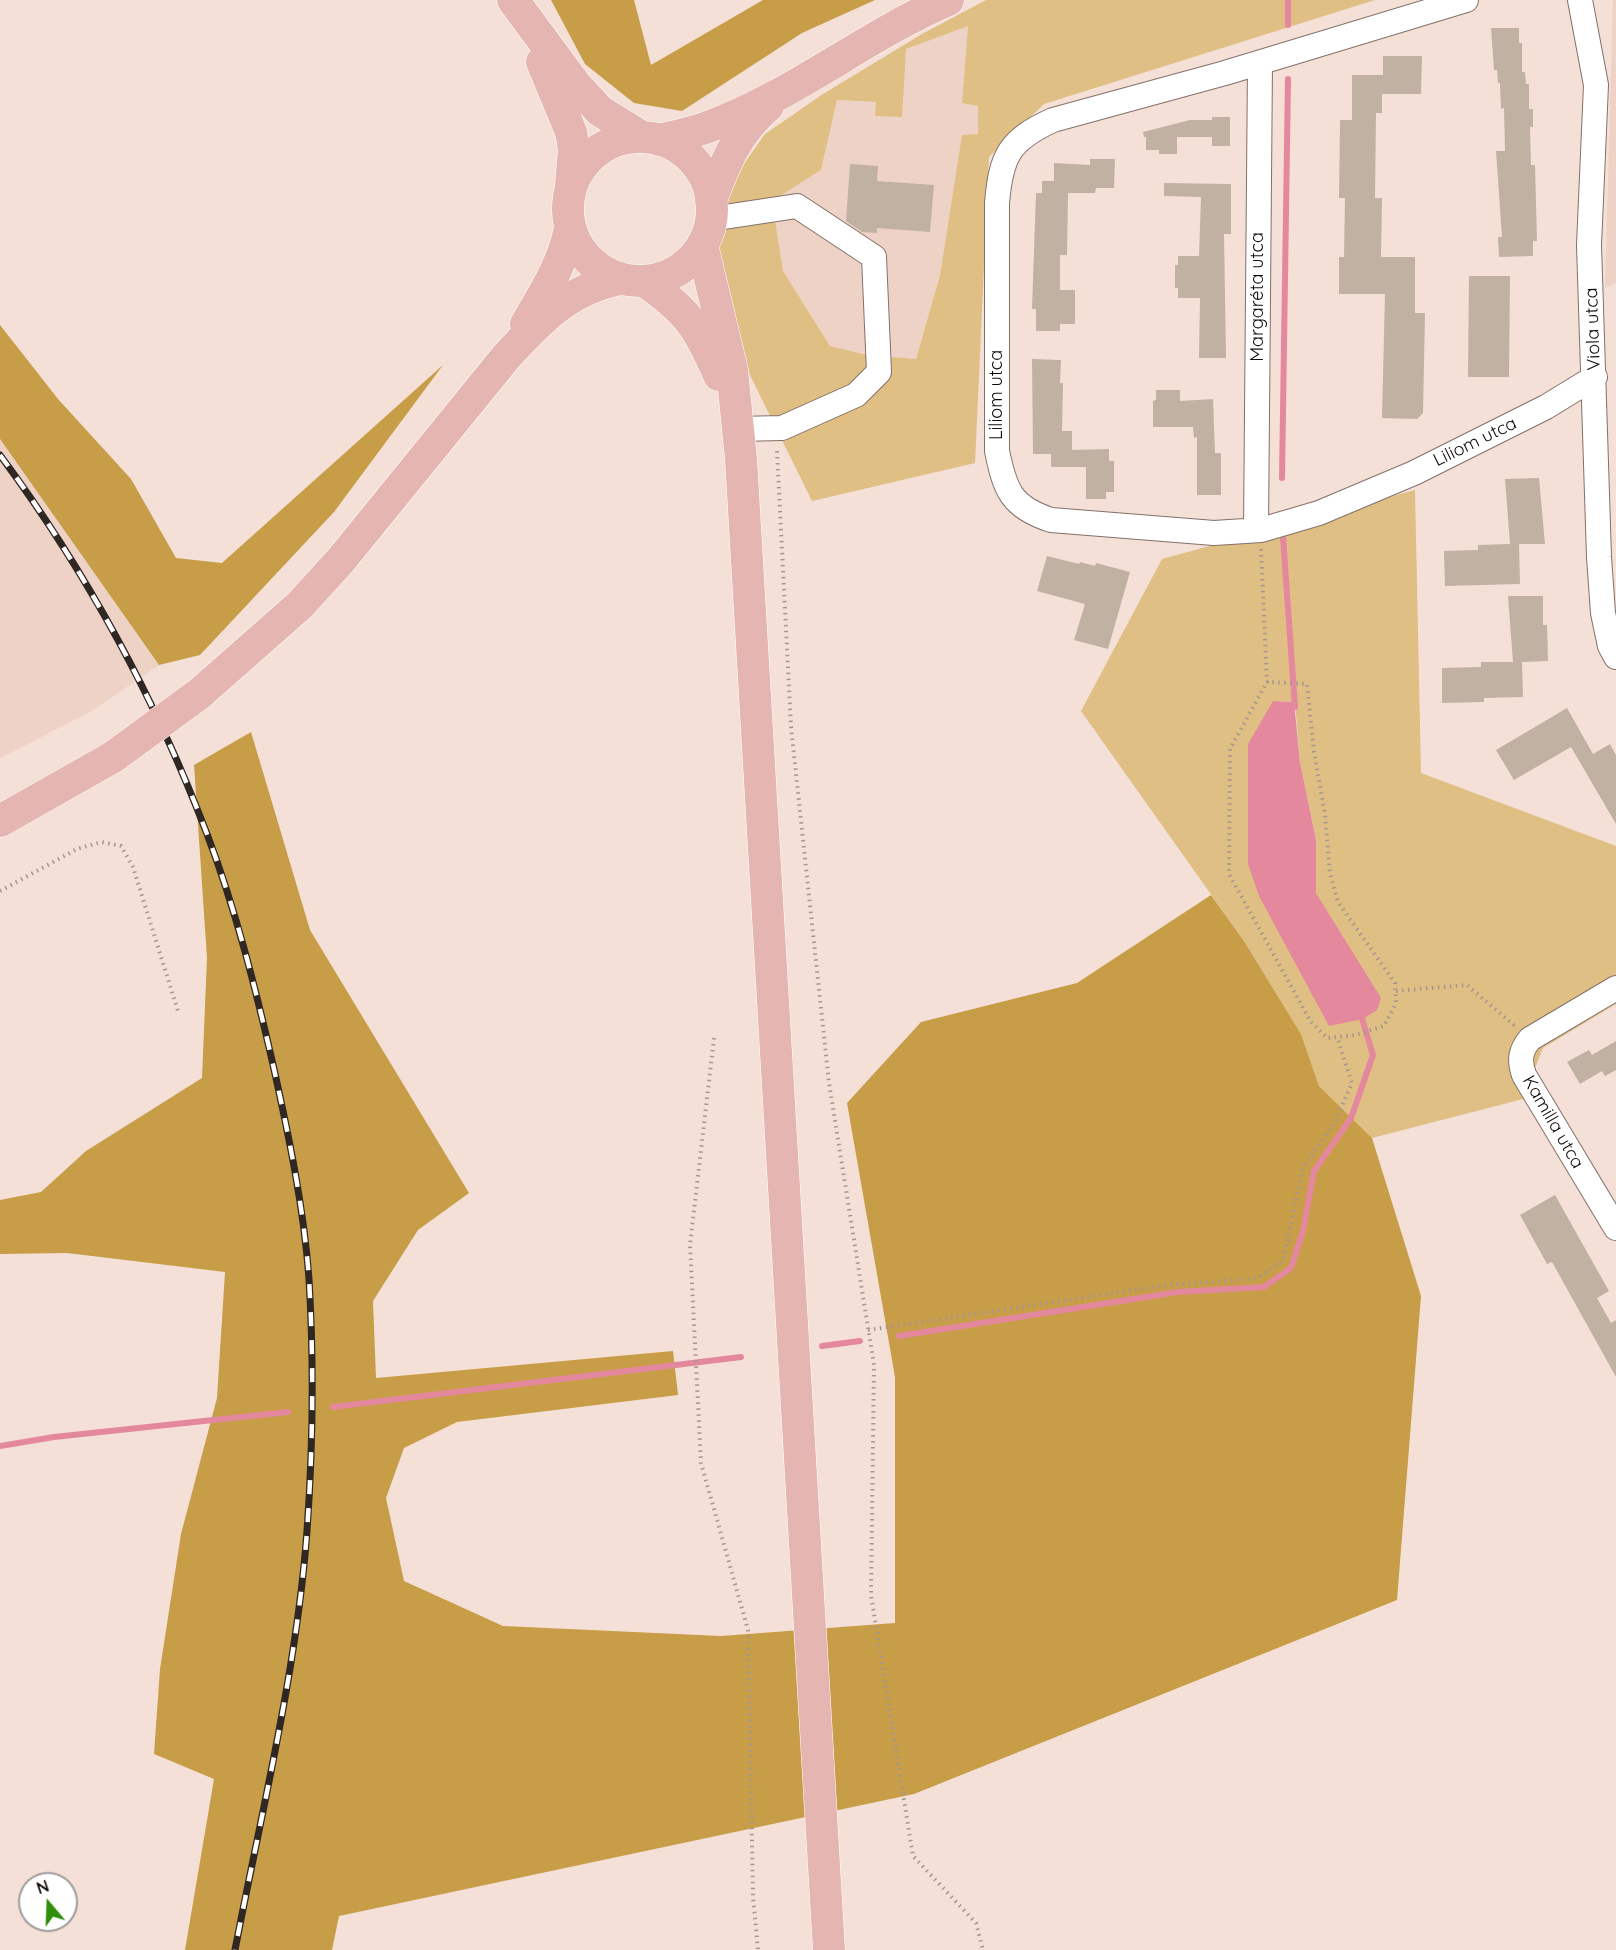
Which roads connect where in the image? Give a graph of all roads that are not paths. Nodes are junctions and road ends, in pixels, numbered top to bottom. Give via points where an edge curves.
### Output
1 (948, 0) edge
2 (1466, 0) edge
3 (1580, 0) edge
4 (519, 10) edge
5 (1260, 63) junction
6 (790, 88) junction
7 (650, 138) junction
8 (571, 185) junction
9 (708, 221) junction
10 (570, 228) junction
11 (632, 280) junction
12 (506, 357) junction
13 (1602, 364) edge
14 (736, 419) junction
15 (1258, 530) junction
16 (1616, 657) edge
17 (0, 821) edge
18 (1616, 988) edge
19 (1616, 1228) edge
20 (829, 1950) edge

1 - 6 main road via 888,28
2 - 5 street, Liliom utca
3 - 13 street, Viola utca via 1596,85 1589,245
4 - 7 main road via 600,111
4 - 8 main road via 571,132
5 - 15 street, Margaréta utca
5 - 15 street, Liliom utca via 1053,120 1028,131 1000,168 997,203 997,451 1002,477 1018,503 1028,512 1051,520 1214,533
6 - 7 main road via 707,128
6 - 9 main road via 743,130 730,152
7 - 8 main road via 622,139 603,147 580,167
7 - 9 main road via 676,147 691,158 707,182
8 - 10 main road via 567,207
9 - 11 main road via 678,270
9 - 14 main road
9 - 14 street via 797,206 874,257 879,372 856,395 782,428
10 - 11 main road via 578,247 592,263
10 - 12 main road via 559,266
11 - 12 main road via 598,283 572,296 533,327
11 - 14 main road via 682,309 695,325
12 - 17 main road, bridge via 341,560 246,656 112,757
13 - 15 street, Liliom utca via 1546,407 1414,472 1319,513
13 - 16 street, Viola utca via 1603,613
14 - 20 main road via 747,540
18 - 19 street, Kamilla utca via 1530,1039 1522,1049 1520,1062 1524,1075

